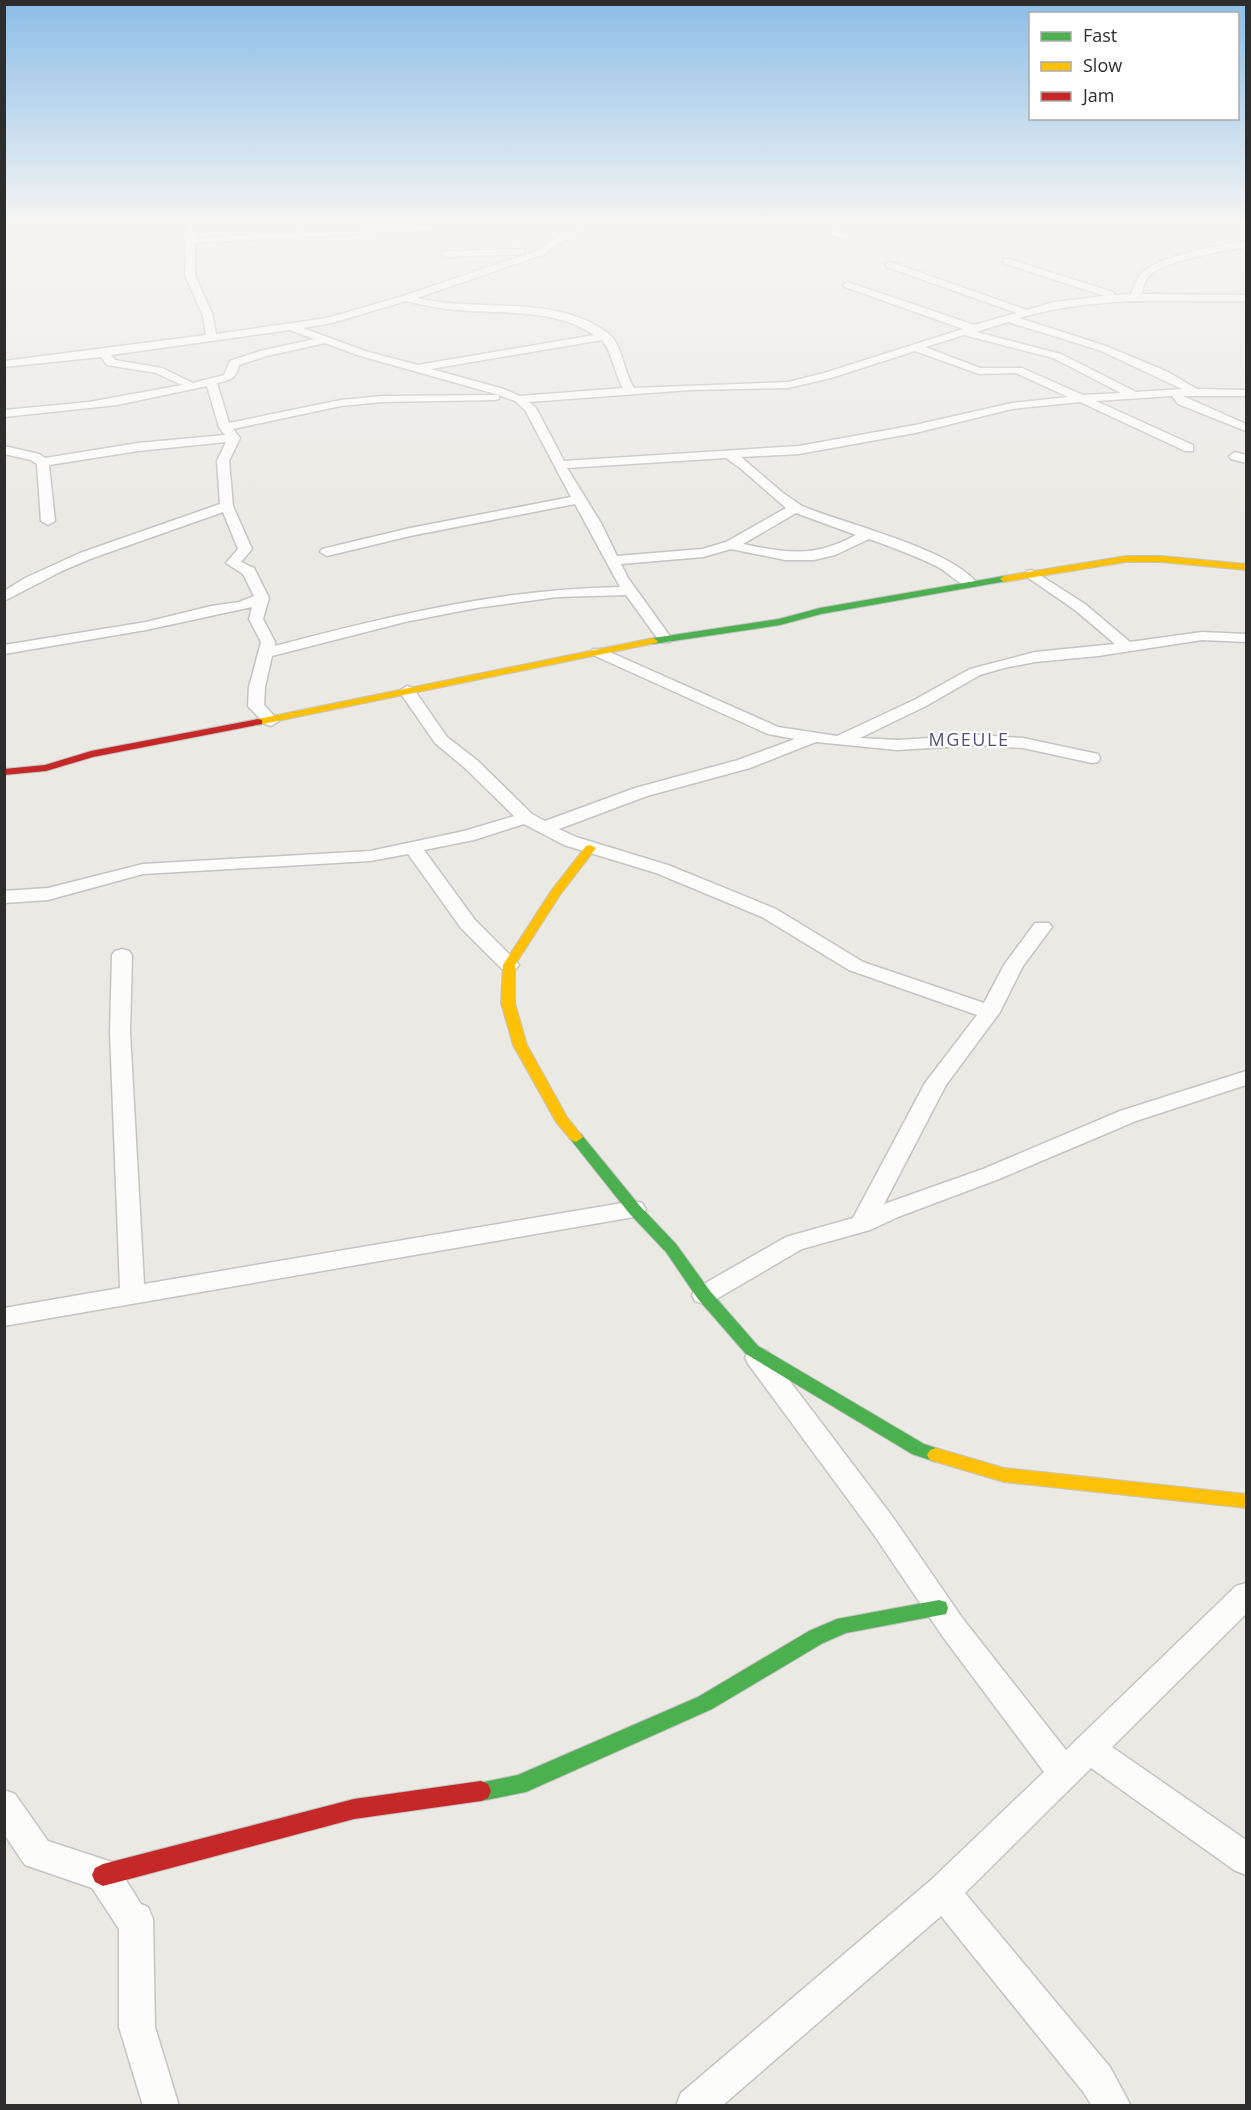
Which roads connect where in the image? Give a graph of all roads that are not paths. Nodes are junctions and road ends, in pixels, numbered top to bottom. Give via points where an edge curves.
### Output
1 (209, 320) edge
2 (330, 320) edge
3 (573, 320) edge
4 (944, 320) edge
5 (999, 320) edge
6 (1017, 320) edge
7 (294, 327) junction
8 (970, 330) junction
9 (605, 336) junction
10 (211, 337) junction
11 (325, 340) junction
12 (915, 347) junction
13 (104, 352) junction
14 (4, 364) edge
15 (413, 368) junction
16 (211, 382) junction
17 (192, 387) junction
18 (631, 392) junction
19 (1179, 392) junction
20 (1194, 392) junction
21 (1246, 393) edge
22 (1132, 394) junction
23 (516, 398) junction
24 (1079, 399) junction
25 (4, 414) edge
26 (1246, 428) edge
27 (229, 433) junction
28 (1189, 447) dead end
29 (4, 450) edge
30 (725, 453) junction
31 (42, 462) junction
32 (559, 465) junction
33 (579, 499) junction
34 (227, 506) junction
35 (795, 508) junction
36 (48, 521) dead end
37 (866, 535) junction
38 (731, 545) junction
39 (327, 552) dead end
40 (612, 561) junction
41 (1246, 567) edge
42 (1032, 574) junction
43 (970, 583) junction
44 (630, 591) junction
45 (4, 597) edge
46 (262, 598) junction
47 (1227, 636) junction
48 (1246, 638) edge
49 (665, 639) junction
50 (1126, 646) junction
51 (4, 650) edge
52 (1246, 650) edge
53 (598, 652) junction
54 (266, 653) junction
55 (407, 691) junction
56 (271, 721) junction
57 (815, 738) junction
58 (838, 741) junction
59 (1092, 758) dead end
60 (4, 772) edge
61 (526, 818) junction
62 (544, 828) junction
63 (412, 848) junction
64 (590, 848) junction
65 (4, 897) edge
66 (1042, 927) dead end
67 (122, 955) dead end
68 (509, 965) junction
69 (990, 1012) junction
70 (1246, 1078) edge
71 (634, 1209) junction
72 (862, 1224) junction
73 (132, 1294) junction
74 (704, 1295) junction
75 (4, 1317) edge
76 (752, 1350) junction
77 (1246, 1501) edge
78 (1246, 1594) edge
79 (939, 1608) junction
80 (1088, 1748) junction
81 (1064, 1773) junction
82 (4, 1805) edge
83 (1246, 1859) edge
84 (103, 1875) junction
85 (943, 1892) junction
86 (161, 2106) edge
87 (694, 2106) edge
88 (1113, 2106) edge

1 - 10 street
2 - 7 street
3 - 9 street
4 - 8 street
5 - 8 street
6 - 20 street via 1093,344 1175,379
7 - 10 street
7 - 11 street
8 - 12 street
8 - 22 street via 1057,356
9 - 15 street
9 - 18 street
10 - 13 street
11 - 15 street
11 - 16 street via 249,357 234,363 231,375
12 - 18 street via 788,385
12 - 24 street via 979,370 1018,370
13 - 14 street
13 - 17 street via 111,363 158,370
15 - 23 street
16 - 17 street
16 - 27 street
17 - 25 street via 100,404
18 - 23 street
19 - 20 street
19 - 22 street
19 - 26 street via 1177,397 1182,402
20 - 21 street
22 - 24 street
23 - 27 street via 341,403
23 - 32 street via 530,408
24 - 28 street
24 - 30 street via 1012,406 821,447
27 - 31 street
27 - 34 street via 223,461
29 - 31 street
30 - 32 street
30 - 35 street via 740,460
31 - 36 street
32 - 33 street
33 - 39 street
33 - 40 street
34 - 45 street via 72,560
34 - 46 street via 245,549 233,563 249,571
35 - 37 street
35 - 38 street
37 - 38 street via 847,547 806,558
37 - 43 street via 944,565
38 - 40 street via 703,553
40 - 44 street
41 - 42 street via 1136,557
42 - 43 street
42 - 50 street
43 - 49 street via 780,622
44 - 49 street
44 - 54 street via 547,594 483,603
46 - 51 street via 242,606 146,626
46 - 54 street via 256,619 268,642
47 - 48 street
47 - 50 street
47 - 52 street
49 - 53 street
50 - 58 street via 1035,657 975,672
53 - 55 street
53 - 57 street via 774,731
54 - 56 street via 256,706
55 - 56 street
55 - 61 street via 441,740
56 - 60 street via 91,754 46,768
57 - 58 street
57 - 62 street via 744,764 641,792
58 - 59 street via 897,744 979,740 1023,743
61 - 62 street
61 - 63 street
62 - 64 street
63 - 65 street via 370,856 143,869 48,894
63 - 68 street via 468,924
64 - 68 street
64 - 69 street via 662,869 769,913 856,966
66 - 69 street via 1014,965
67 - 73 street via 120,1032
68 - 71 street via 508,1003 520,1045 561,1119
69 - 72 street via 936,1083
70 - 72 street via 1128,1116
71 - 73 street
71 - 74 street via 671,1248
72 - 74 street via 794,1243
73 - 75 street
74 - 76 street
76 - 77 street via 918,1449 1004,1475
76 - 79 street via 882,1524
78 - 80 street
79 - 81 street
79 - 84 street via 843,1625 705,1703 519,1785 354,1809
80 - 81 street
80 - 83 street
81 - 85 street
82 - 84 street via 37,1854
84 - 86 street via 129,1916 136,1918 137,2027
85 - 87 street
85 - 88 street via 1097,2080

